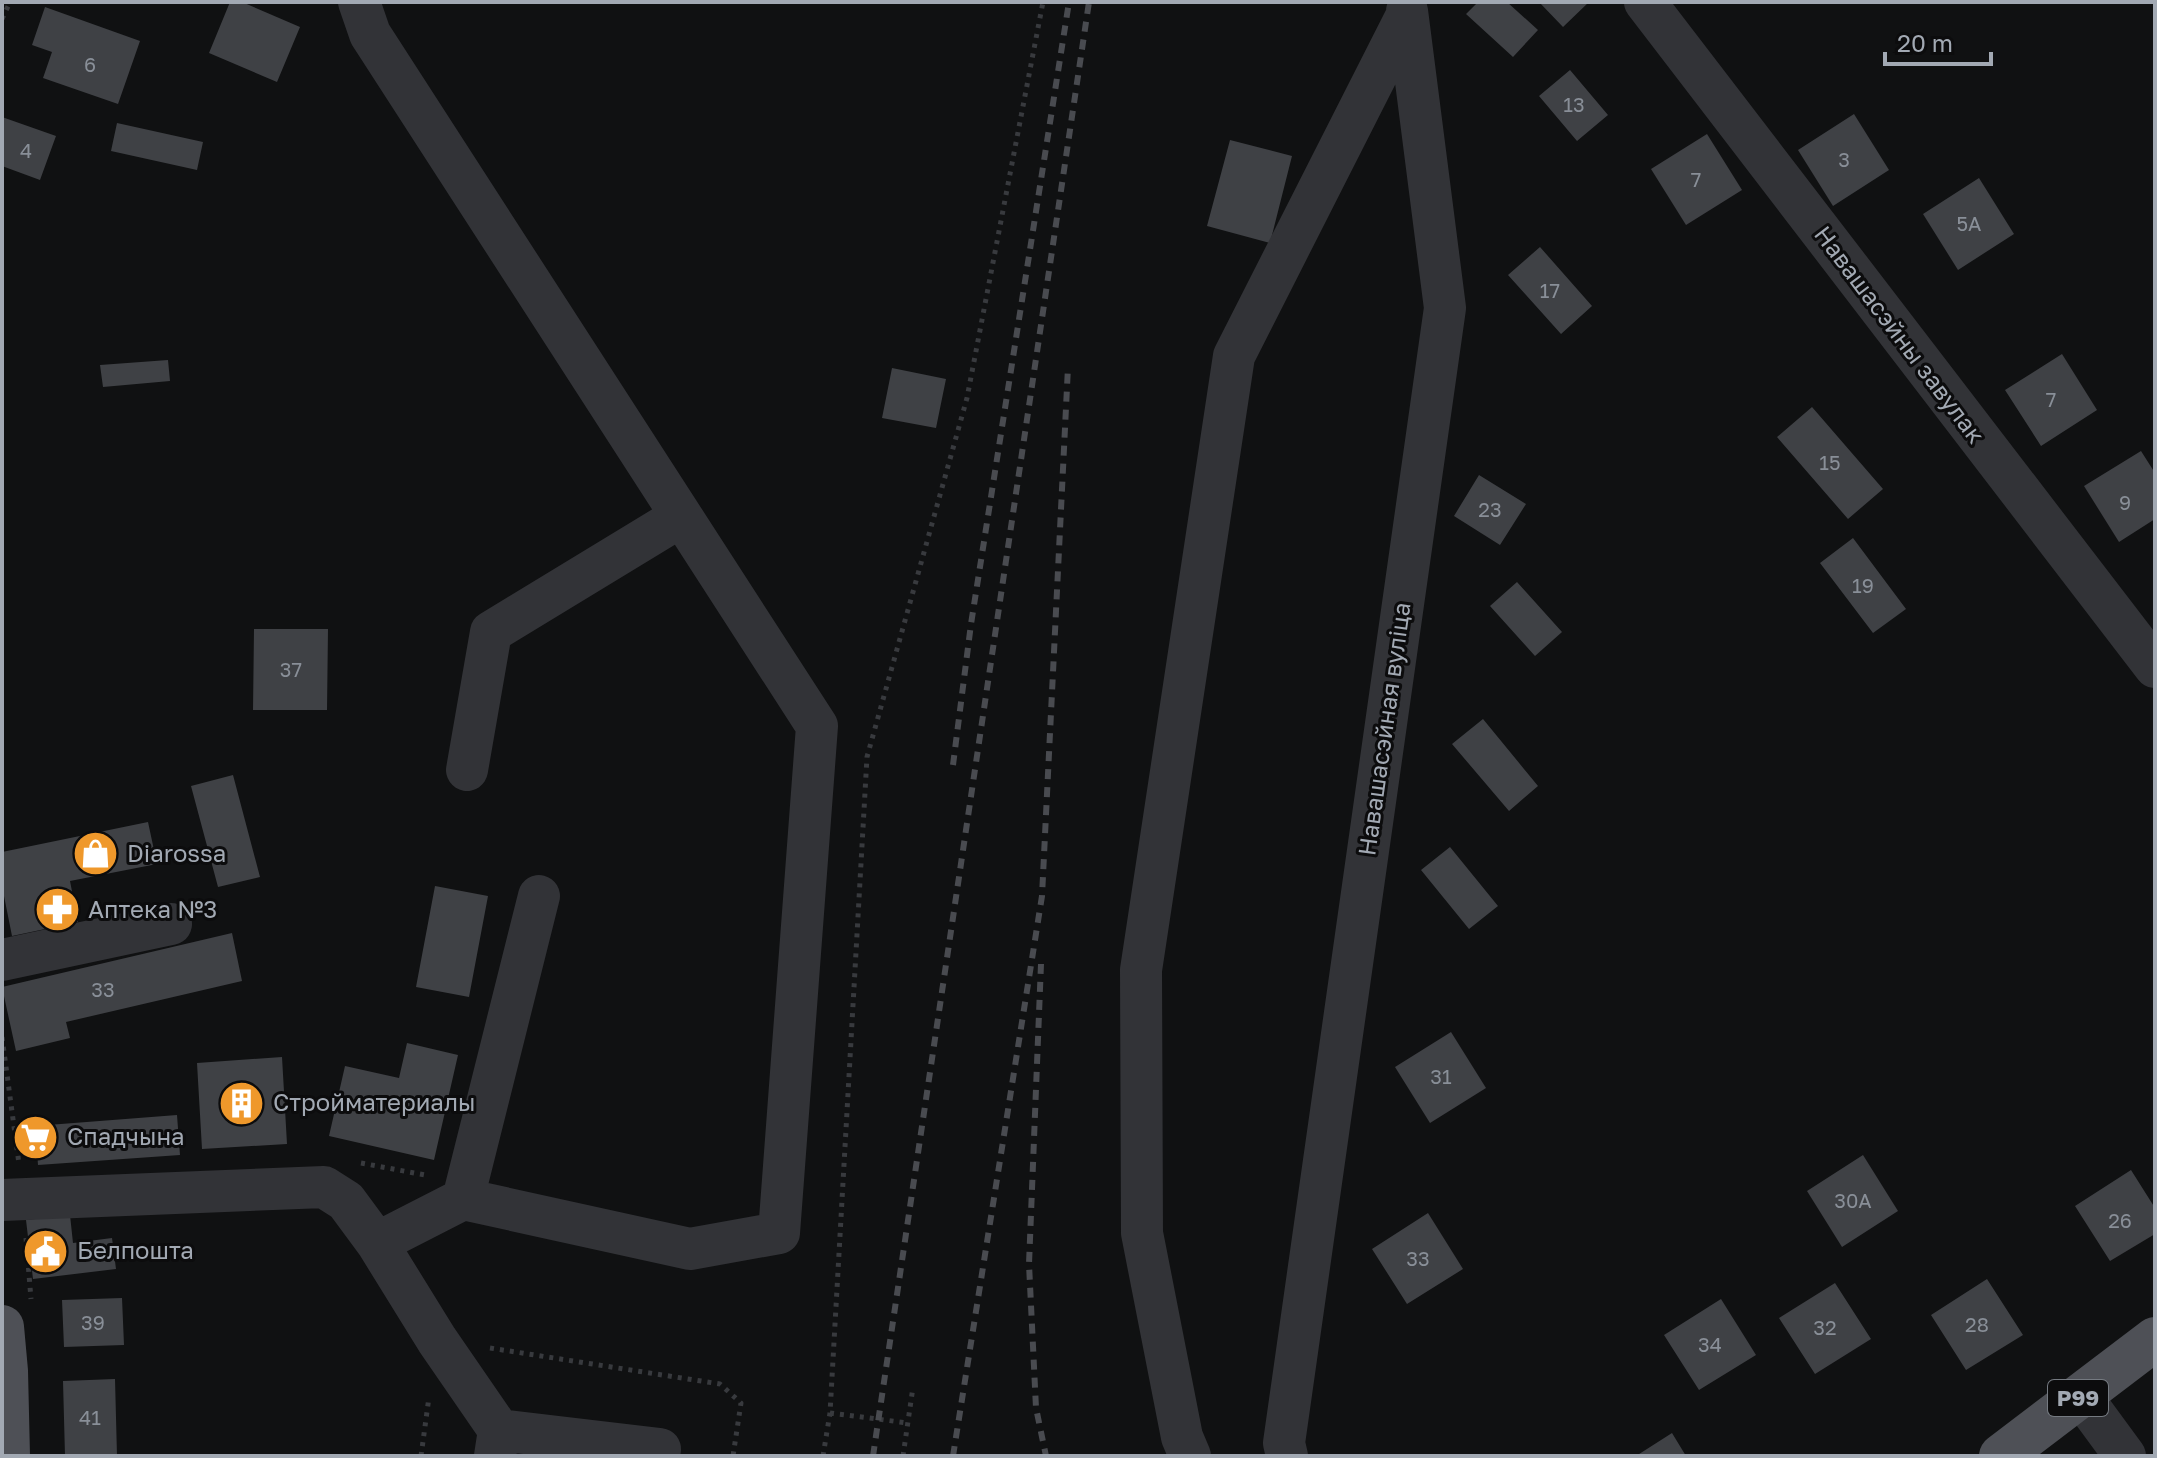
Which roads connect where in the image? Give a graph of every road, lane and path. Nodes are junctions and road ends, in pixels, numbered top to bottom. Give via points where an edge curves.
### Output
1 (10, 2) edge
2 (1043, 2) edge
3 (1645, 2) edge
4 (355, 4) edge
5 (1407, 8) edge
6 (2, 19) edge
7 (680, 517) junction
8 (2155, 667) edge
9 (467, 770) dead end
10 (539, 896) dead end
11 (171, 924) dead end
12 (2, 960) edge
13 (2, 1037) edge
14 (13, 1199) edge
15 (463, 1199) junction
16 (377, 1243) junction
17 (17, 1317) edge
18 (2155, 1339) edge
19 (437, 1340) junction
20 (913, 1387) dead end
21 (2081, 1396) junction
22 (830, 1413) junction
23 (908, 1423) junction
24 (497, 1443) edge
25 (8, 1456) edge
26 (659, 1456) edge
27 (733, 1456) edge
28 (823, 1456) edge
29 (903, 1456) edge
30 (1190, 1456) edge
31 (1287, 1456) edge
32 (2001, 1456) edge
33 (2125, 1456) edge

1 - 6 path
2 - 22 path via 967,398 867,757
3 - 8 street, Навашасэйны завулак
4 - 7 street
5 - 30 street via 1234,356 1148,923 1141,970 1142,1233
5 - 31 street, Навашасэйная вуліца via 1445,308 1284,1443
7 - 9 street via 491,632
7 - 15 street via 817,726 779,1233 690,1249
10 - 15 street
11 - 12 street
13 - 14 path
14 - 16 street via 324,1187 346,1201
14 - 17 path
15 - 16 street
16 - 19 street
17 - 25 main road via 6,1371
18 - 21 main road, Р99
19 - 24 street
19 - 27 path via 720,1384 741,1403
20 - 23 path
21 - 32 main road, Р99
21 - 33 street
22 - 23 path
22 - 28 path
23 - 29 path
24 - 26 street via 660,1449

